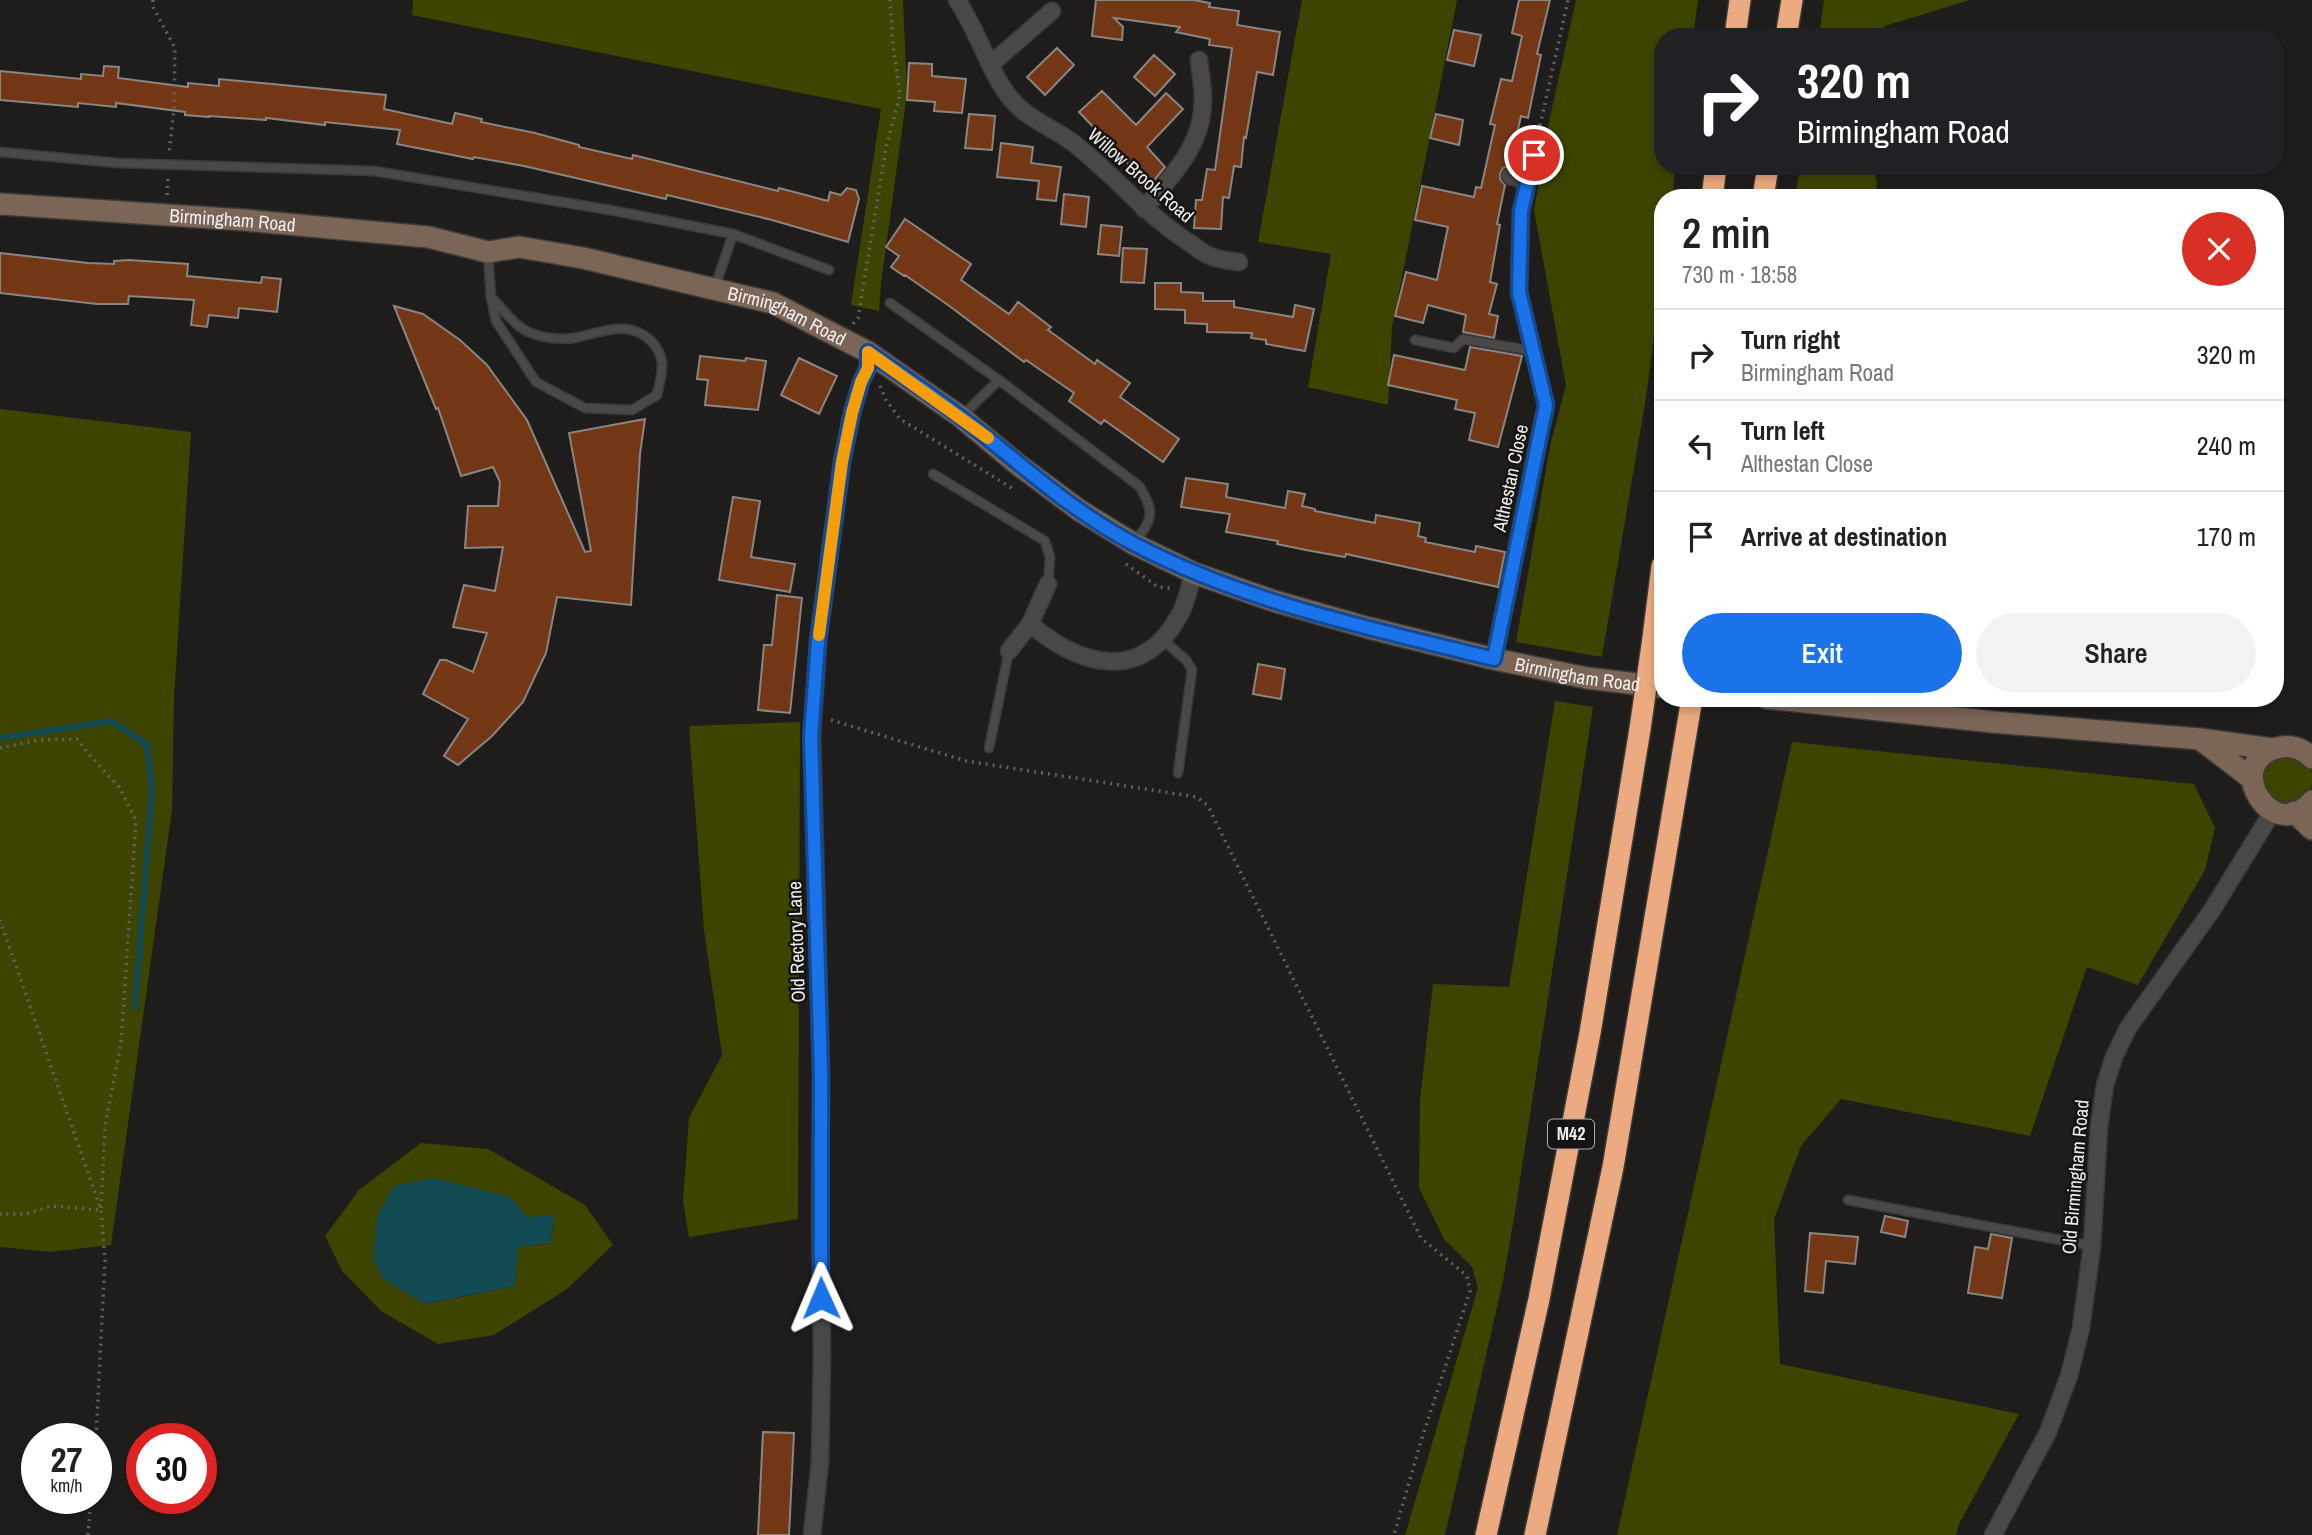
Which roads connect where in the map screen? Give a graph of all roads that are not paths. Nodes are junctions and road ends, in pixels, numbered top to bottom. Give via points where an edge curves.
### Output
1 (957, 0) edge
2 (1740, 0) edge
3 (1792, 0) edge
4 (1052, 11) dead end
5 (1736, 28) edge
6 (1787, 28) edge
7 (1199, 60) dead end
8 (990, 64) junction
9 (0, 152) edge
10 (1534, 155) road end
11 (1510, 176) dead end
12 (1528, 181) junction
13 (0, 204) edge
14 (1144, 209) junction
15 (733, 234) junction
16 (488, 252) junction
17 (1239, 262) dead end
18 (829, 271) dead end
19 (715, 288) junction
20 (491, 297) junction
21 (890, 303) dead end
22 (1415, 340) dead end
23 (1533, 351) junction
24 (867, 363) junction
25 (999, 380) junction
26 (961, 417) junction
27 (933, 474) dead end
28 (1134, 544) junction
29 (1194, 573) junction
30 (1048, 584) joint
31 (1030, 624) junction
32 (1654, 630) edge
33 (1163, 639) junction
34 (1009, 651) joint
35 (1494, 659) junction
36 (1654, 686) edge
37 (1691, 707) edge
38 (1851, 707) edge
39 (2200, 739) junction
40 (989, 748) dead end
41 (2272, 749) junction
42 (2312, 758) edge
43 (1178, 773) dead end
44 (2252, 779) junction
45 (2293, 808) edge
46 (2312, 829) edge
47 (1848, 1200) dead end
48 (2091, 1246) junction
49 (812, 1535) edge
50 (1486, 1535) edge
51 (1535, 1535) edge
52 (1993, 1535) edge

1 - 8 street, Willow Brook Road
2 - 5 highway
3 - 6 highway
4 - 8 street
7 - 14 street via 1200,127 1186,158
8 - 14 street, Willow Brook Road via 1015,104 1088,155
9 - 15 lane via 118,163 374,171
10 - 12 street, Althestan Close
11 - 12 street
12 - 23 street, Althestan Close via 1521,211 1519,292
13 - 16 main road, Birmingham Road via 428,237
14 - 17 street, Willow Brook Road via 1212,257
15 - 18 lane
15 - 19 lane
16 - 19 main road, Birmingham Road via 519,247
16 - 20 lane
19 - 24 main road, Birmingham Road via 773,303 842,340
20 - 20 lane via 496,321 536,382 585,408 632,410 657,395 663,367 660,350 635,330 620,328 571,339 529,333
21 - 25 lane
22 - 23 lane via 1454,348 1463,339
23 - 35 street, Althestan Close via 1546,405
24 - 26 main road, Birmingham Road
24 - 49 street, Old Rectory Lane via 842,462 818,642 811,736 821,1073 822,1353 820,1462
25 - 26 lane
25 - 28 lane via 1139,486 1150,503 1150,521
26 - 28 main road, Birmingham Road via 1079,510
27 - 30 lane via 1045,541 1050,557
28 - 29 main road, Birmingham Road
29 - 33 street via 1181,613
29 - 35 main road, Birmingham Road via 1369,628
30 - 31 street
31 - 33 street via 1047,638 1099,662 1130,660 1157,647
31 - 34 street
32 - 50 highway, M42, bridge via 1590,1033 1539,1299
33 - 43 lane via 1192,670
34 - 40 lane
35 - 36 main road, Birmingham Road
37 - 51 highway, M42 via 1613,1167
38 - 39 main road
39 - 41 main road
39 - 44 main road
41 - 42 main road via 2298,748
41 - 44 main road via 2258,762
44 - 45 main road via 2259,800
45 - 46 main road
45 - 48 street, Old Birmingham Road via 2212,910 2128,1028 2113,1057 2099,1127
47 - 48 lane
48 - 52 street, Old Birmingham Road via 2081,1328 2060,1402

